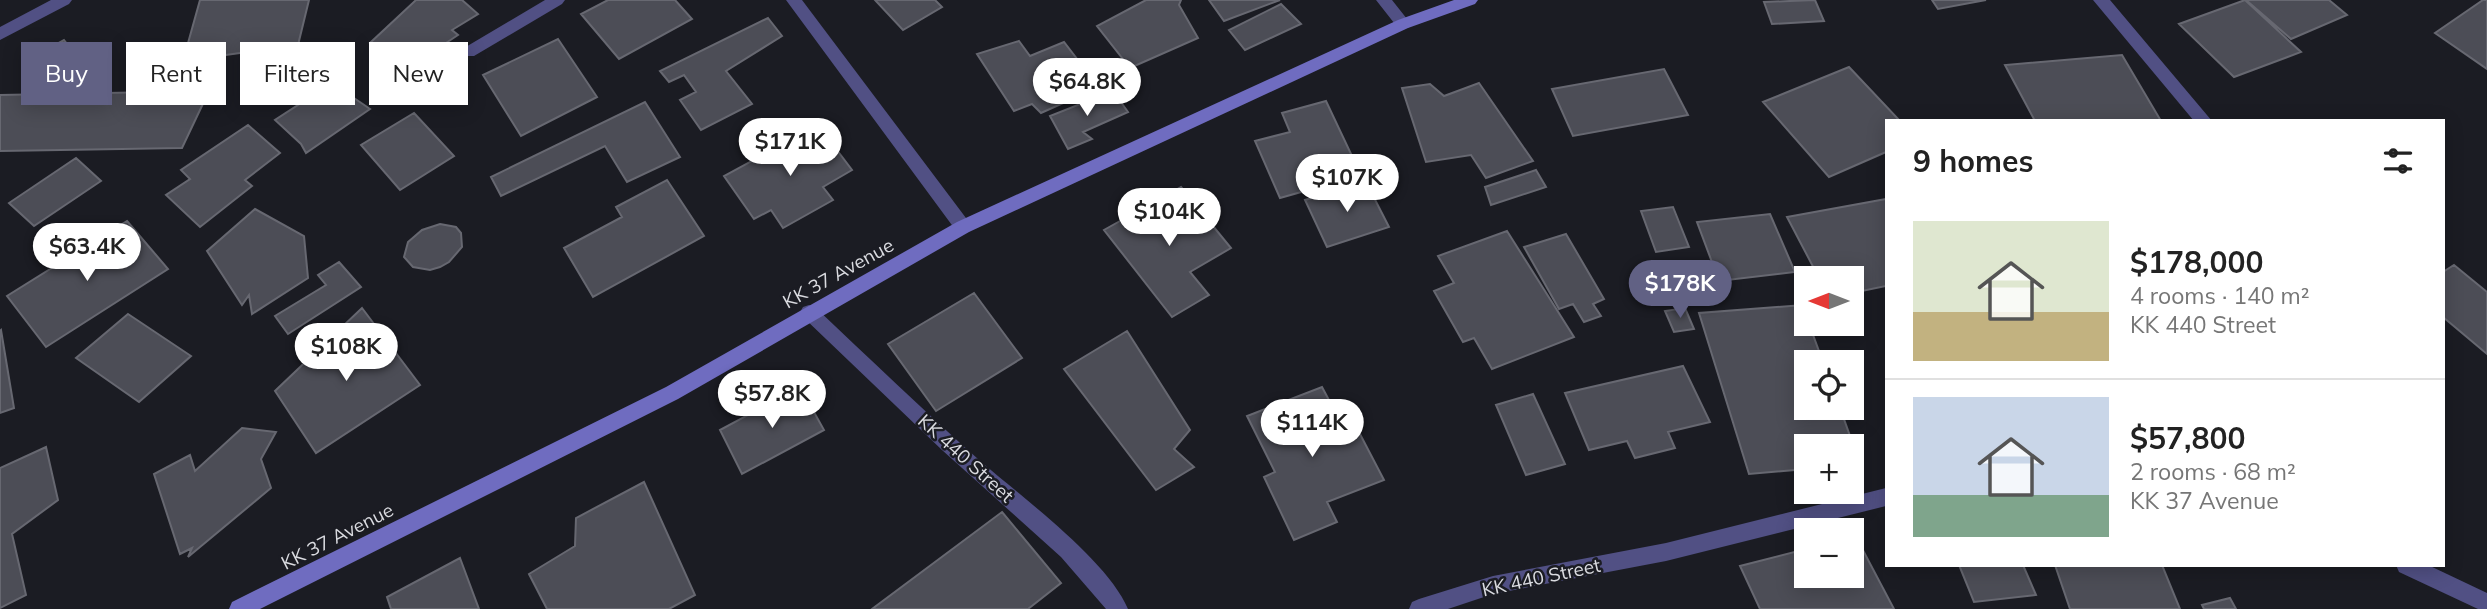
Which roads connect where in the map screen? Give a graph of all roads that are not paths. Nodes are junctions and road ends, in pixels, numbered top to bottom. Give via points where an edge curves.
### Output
1 (64, 0) edge
2 (558, 0) edge
3 (794, 0) edge
4 (1384, 0) edge
5 (1470, 0) edge
6 (2101, 0) edge
7 (1403, 24) junction
8 (0, 34) edge
9 (469, 52) dead end
10 (2202, 119) edge
11 (963, 227) junction
12 (809, 312) junction
13 (1885, 497) edge
14 (2410, 567) edge
15 (2487, 603) edge
16 (239, 609) edge
17 (1118, 609) edge
18 (1419, 609) edge

1 - 8 street
2 - 9 street
3 - 11 street
4 - 7 street
5 - 7 main road, KK 37 Avenue
6 - 10 street
7 - 11 main road, KK 37 Avenue
11 - 12 main road, KK 37 Avenue
12 - 16 main road, KK 37 Avenue via 671,393
12 - 17 street, KK 440 Street via 1036,522 1107,592
13 - 18 street, KK 440 Street via 1666,552 1493,584
14 - 15 street

